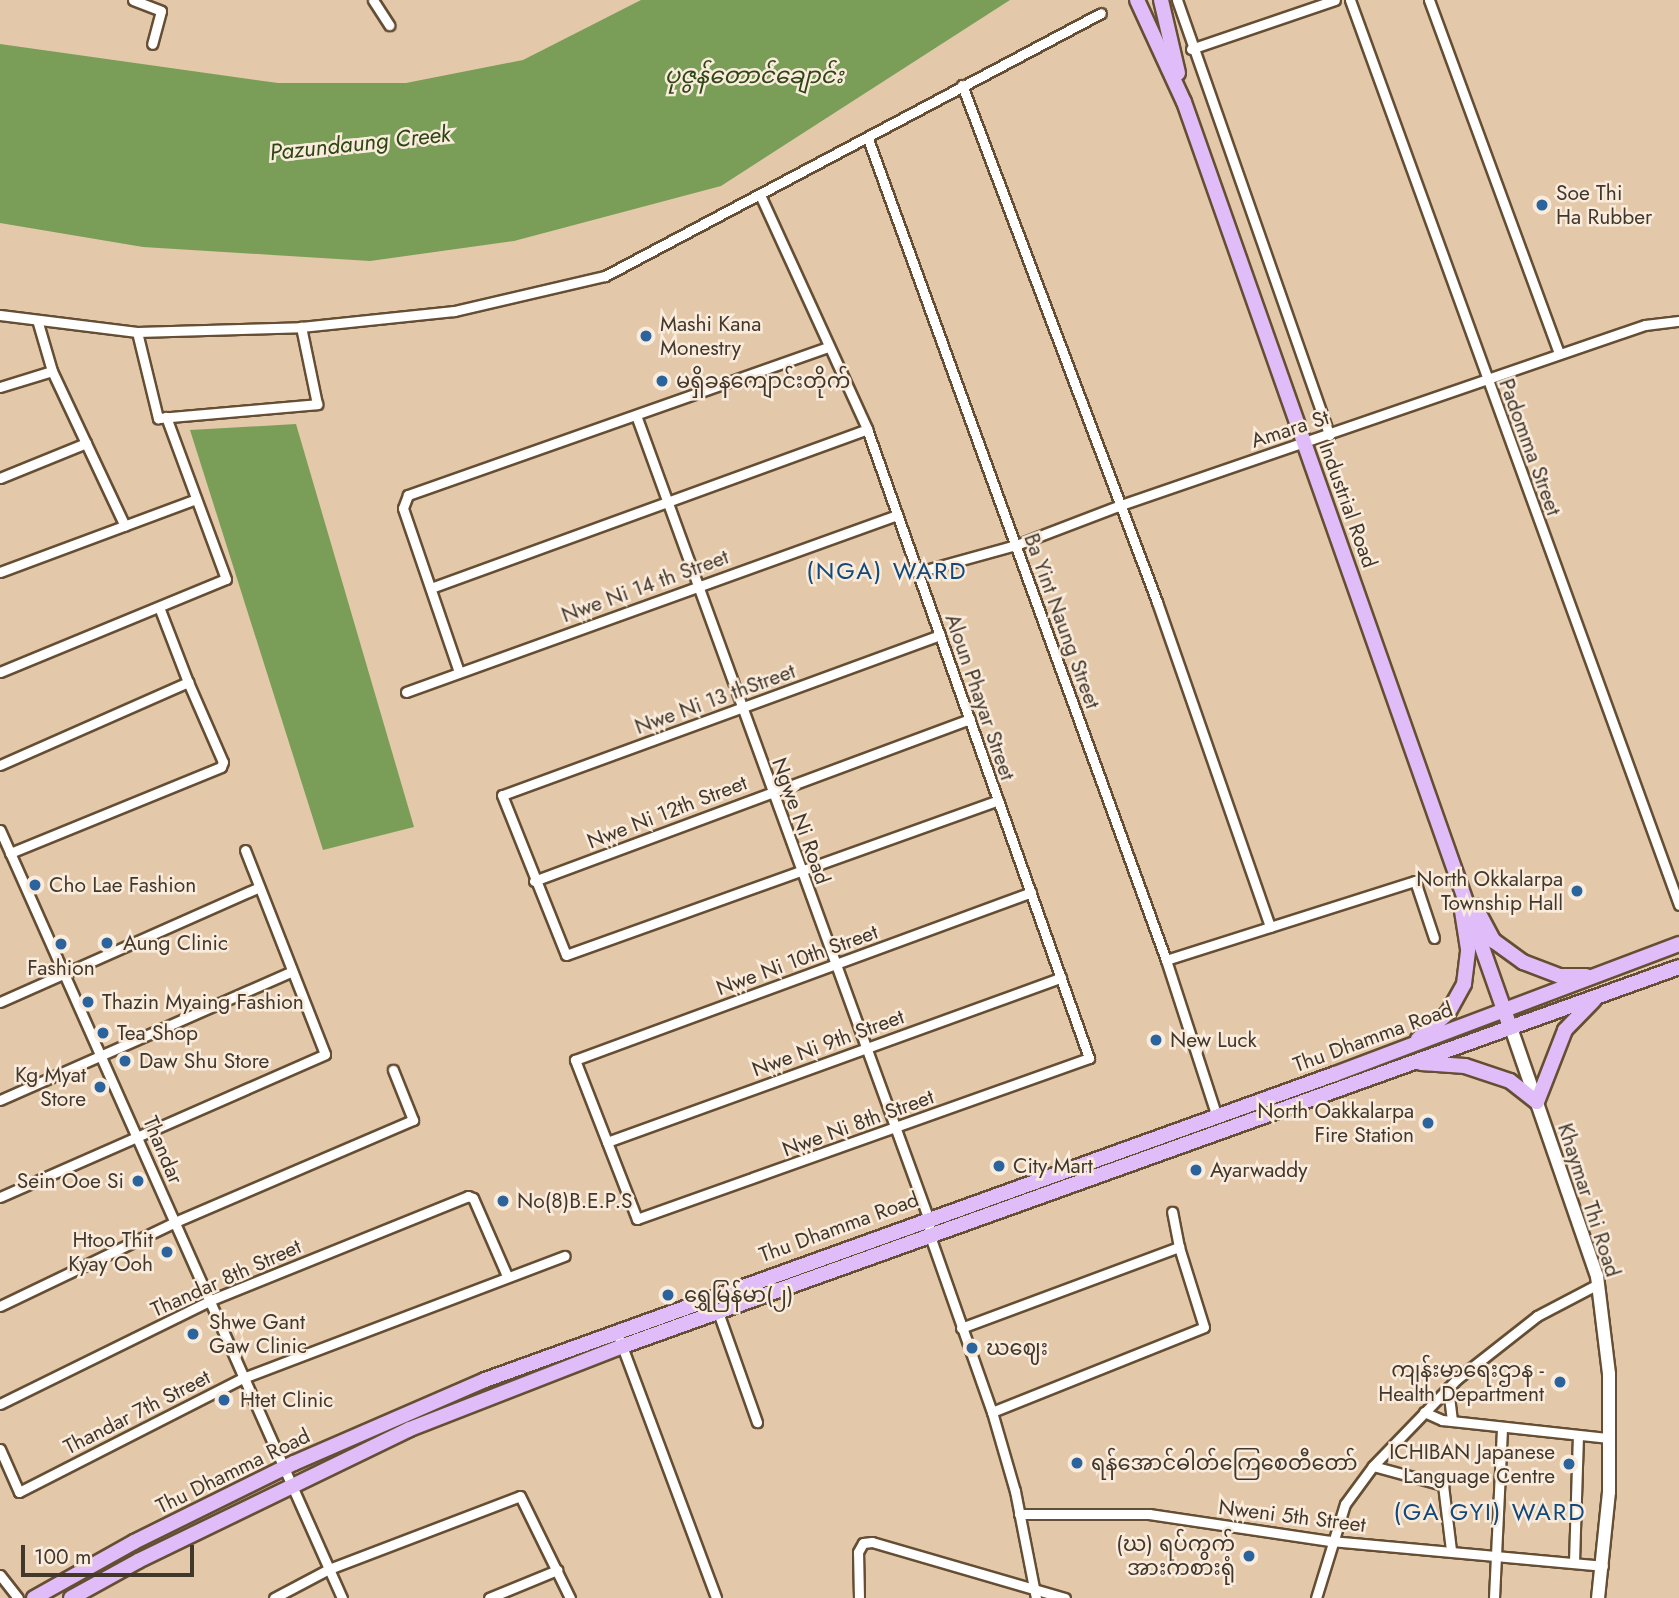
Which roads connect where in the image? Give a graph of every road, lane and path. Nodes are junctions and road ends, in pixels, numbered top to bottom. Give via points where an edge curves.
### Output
1 (133, 0) edge
2 (373, 0) edge
3 (1137, 0) edge
4 (1161, 0) edge
5 (1177, 0) edge
6 (1335, 0) edge
7 (1350, 0) edge
8 (1429, 0) edge
9 (1101, 13) dead end
10 (389, 25) dead end
11 (152, 44) dead end
12 (1191, 49) junction
13 (962, 85) junction
14 (1184, 102) junction
15 (868, 139) junction
16 (761, 197) junction
17 (0, 315) edge
18 (1677, 321) edge
19 (38, 323) junction
20 (301, 327) junction
21 (137, 332) junction
22 (829, 347) junction
23 (1559, 354) junction
24 (51, 372) junction
25 (1486, 379) junction
26 (0, 387) edge
27 (166, 417) junction
28 (637, 418) junction
29 (867, 429) junction
30 (1329, 435) junction
31 (1303, 442) junction
32 (86, 443) junction
33 (0, 478) edge
34 (195, 499) junction
35 (669, 501) junction
36 (1118, 506) junction
37 (897, 515) junction
38 (125, 526) junction
39 (1016, 545) junction
40 (0, 572) edge
41 (918, 572) junction
42 (698, 586) junction
43 (430, 588) junction
44 (159, 607) junction
45 (940, 635) junction
46 (0, 672) edge
47 (459, 672) junction
48 (188, 682) junction
49 (406, 692) dead end
50 (740, 709) junction
51 (970, 719) junction
52 (0, 765) edge
53 (773, 791) junction
54 (998, 800) junction
55 (0, 830) edge
56 (244, 850) dead end
57 (10, 852) junction
58 (1456, 871) junction
59 (801, 872) junction
60 (534, 881) junction
61 (259, 887) junction
62 (1031, 892) junction
63 (1679, 905) edge
64 (1270, 927) junction
65 (1434, 938) dead end
66 (1679, 944) edge
67 (1166, 960) junction
68 (835, 964) junction
69 (1679, 967) edge
70 (63, 970) junction
71 (292, 971) junction
72 (1595, 976) junction
73 (1061, 978) junction
74 (1601, 994) junction
75 (0, 1002) edge
76 (1504, 1012) junction
77 (1511, 1028) junction
78 (1409, 1047) junction
79 (866, 1048) junction
80 (101, 1052) junction
81 (1089, 1058) joint
82 (1414, 1063) junction
83 (393, 1070) dead end
84 (0, 1100) edge
85 (1537, 1102) junction
86 (1217, 1117) junction
87 (893, 1128) junction
88 (138, 1133) junction
89 (607, 1142) junction
90 (0, 1198) edge
91 (1172, 1212) dead end
92 (928, 1217) junction
93 (175, 1222) junction
94 (930, 1236) junction
95 (1179, 1247) junction
96 (565, 1256) dead end
97 (507, 1276) junction
98 (1598, 1284) junction
99 (211, 1300) junction
100 (0, 1306) edge
101 (718, 1312) junction
102 (961, 1328) junction
103 (616, 1330) junction
104 (623, 1346) junction
105 (245, 1377) junction
106 (1448, 1388) junction
107 (0, 1404) edge
108 (992, 1412) junction
109 (1424, 1412) junction
110 (1452, 1421) junction
111 (757, 1422) dead end
112 (1502, 1427) junction
113 (1578, 1434) junction
114 (1609, 1438) junction
115 (0, 1450) edge
116 (1373, 1466) junction
117 (286, 1468) junction
118 (293, 1485) junction
119 (1019, 1514) junction
120 (1330, 1541) junction
121 (1451, 1550) junction
122 (1496, 1555) junction
123 (1574, 1563) junction
124 (1603, 1566) junction
125 (329, 1569) junction
126 (557, 1570) junction
127 (0, 1575) edge
128 (1036, 1594) edge
129 (18, 1598) edge
130 (34, 1598) edge
131 (71, 1598) edge
132 (274, 1598) edge
133 (342, 1598) edge
134 (489, 1598) edge
135 (569, 1598) edge
136 (716, 1598) edge
137 (859, 1598) edge
138 (1065, 1598) edge
139 (1316, 1598) edge
140 (1494, 1598) edge
141 (1598, 1598) edge

1 - 11 street via 161,11
2 - 10 street
3 - 14 main road, Industrial Road
4 - 14 main road
5 - 12 street
6 - 12 street
7 - 25 street, Padomma Street
8 - 23 street
9 - 13 street
12 - 30 street
13 - 15 street
13 - 36 street
14 - 31 main road, Industrial Road
15 - 16 street
15 - 39 street, Ba Yint Naung Street
16 - 20 street via 605,276 454,311
16 - 22 street, Aloun Phayar Street
17 - 19 street
18 - 23 street, Amara St via 1645,325
19 - 21 street
19 - 24 street
20 - 21 street
20 - 27 street via 317,404
21 - 27 street via 156,415
22 - 28 street
22 - 29 street, Aloun Phayar Street
23 - 25 street, Amara St
24 - 26 street
24 - 32 street
25 - 30 street, Amara St
25 - 63 street, Padomma Street
27 - 34 street
28 - 35 street, Ngwe Ni Road
28 - 43 street via 408,495 403,508
29 - 35 street
29 - 37 street, Aloun Phayar Street
30 - 31 street, Amara St
31 - 36 street, Amara St
31 - 58 main road, Industrial Road
32 - 33 street
32 - 38 street
34 - 38 street
34 - 44 street via 226,579
35 - 42 street, Ngwe Ni Road
35 - 43 street
36 - 39 street, Amara St
36 - 64 street via 1157,602
37 - 41 street, Aloun Phayar Street
37 - 42 street, Nwe Ni 14 th Street
38 - 40 street
39 - 41 street, Amara St
39 - 67 street, Ba Yint Naung Street
41 - 45 street, Aloun Phayar Street
42 - 47 street, Nwe Ni 14 th Street
42 - 50 street, Ngwe Ni Road
43 - 47 street
44 - 46 street
44 - 48 street
45 - 50 street, Nwe Ni 13 thStreet
45 - 51 street, Aloun Phayar Street
47 - 49 street, Nwe Ni 14 th Street
48 - 52 street
48 - 57 street via 222,767
50 - 53 street, Ngwe Ni Road
50 - 60 street, Nwe Ni 13 thStreet via 502,793
51 - 53 street, Nwe Ni 12th Street
51 - 54 street, Aloun Phayar Street
53 - 59 street, Ngwe Ni Road
53 - 60 street, Nwe Ni 12th Street
54 - 59 street
54 - 62 street, Aloun Phayar Street
55 - 57 street, Thandar
56 - 61 street
57 - 70 street, Thandar
58 - 72 main road via 1494,940 1504,948 1523,962 1559,976
58 - 76 main road, Industrial Road
58 - 78 main road via 1468,949 1464,984 1448,1013
59 - 60 street via 563,955
59 - 68 street, Ngwe Ni Road
61 - 70 street
61 - 71 street
62 - 68 street, Nwe Ni 10th Street
62 - 73 street, Aloun Phayar Street
64 - 65 street via 1415,881
64 - 67 street
66 - 72 main road, Thu Dhamma Road
67 - 86 street, Ba Yint Naung Street
68 - 79 street, Ngwe Ni Road
68 - 89 street, Nwe Ni 10th Street via 575,1060
69 - 74 main road, Thu Dhamma Road
70 - 75 street
70 - 80 street, Thandar
71 - 80 street
71 - 88 street via 325,1054
72 - 76 main road, Thu Dhamma Road
73 - 79 street, Nwe Ni 9th Street
73 - 81 street, Aloun Phayar Street
74 - 77 main road, Thu Dhamma Road
74 - 85 main road via 1565,1030
76 - 77 main road, Industrial Road
76 - 78 main road, Thu Dhamma Road
77 - 82 main road, Thu Dhamma Road
77 - 85 main road, Khaymar Thi Road
78 - 86 main road, Thu Dhamma Road
79 - 87 street, Ngwe Ni Road
79 - 89 street, Nwe Ni 9th Street
80 - 84 street
80 - 88 street, Thandar
81 - 87 street, Nwe Ni 8th Street
82 - 85 main road via 1465,1066 1510,1081
82 - 94 main road, Thu Dhamma Road
83 - 93 street via 413,1120
85 - 98 main road, Khaymar Thi Road
86 - 92 main road, Thu Dhamma Road
87 - 89 street, Nwe Ni 8th Street via 638,1220
87 - 92 street, Ngwe Ni Road
88 - 90 street
88 - 93 street, Thandar
91 - 95 street
92 - 94 street, Ngwe Ni Road
92 - 103 main road, Thu Dhamma Road
93 - 99 street, Thandar
93 - 100 street
94 - 101 main road, Thu Dhamma Road
94 - 102 street, Ngwe Ni Road
95 - 102 street
95 - 108 street via 1204,1327
96 - 97 street, Thandar 7th Street
97 - 99 street, Thandar 8th Street via 472,1196
97 - 105 street, Thandar 7th Street
98 - 106 street via 1537,1316
98 - 114 main road, Khaymar Thi Road via 1609,1374
99 - 105 street, Thandar
99 - 107 street, Thandar 8th Street
101 - 104 main road, Thu Dhamma Road
101 - 111 street
102 - 108 street, Ngwe Ni Road
103 - 104 street
103 - 117 main road, Thu Dhamma Road via 485,1380
104 - 118 main road, Thu Dhamma Road via 410,1430
104 - 136 street
105 - 115 street, Thandar 7th Street via 19,1492
105 - 117 street, Thandar
106 - 109 street
106 - 110 street
108 - 119 street, Ngwe Ni Road
109 - 110 street
109 - 116 street
110 - 112 street
112 - 113 street
112 - 122 street
113 - 114 street
113 - 123 street
114 - 124 main road, Khaymar Thi Road
116 - 120 street via 1345,1504
116 - 121 street via 1443,1485
117 - 118 street, Thandar
117 - 130 main road, Thu Dhamma Road via 134,1542
118 - 125 street, Thandar
118 - 131 main road, Thu Dhamma Road
119 - 120 street, Nweni 5th Street via 1149,1514
119 - 128 street, Ngwe Ni Road
120 - 121 street, Nweni 5th Street
120 - 139 street
121 - 122 street, Nweni 5th Street
122 - 123 street, Nweni 5th Street
122 - 140 street
123 - 124 street, Nweni 5th Street
124 - 141 main road, Khaymar Thi Road
125 - 126 street via 520,1496
125 - 132 street
125 - 133 street, Thandar
126 - 134 street
126 - 135 street
127 - 129 street
128 - 137 street via 863,1544 858,1552
128 - 138 street

